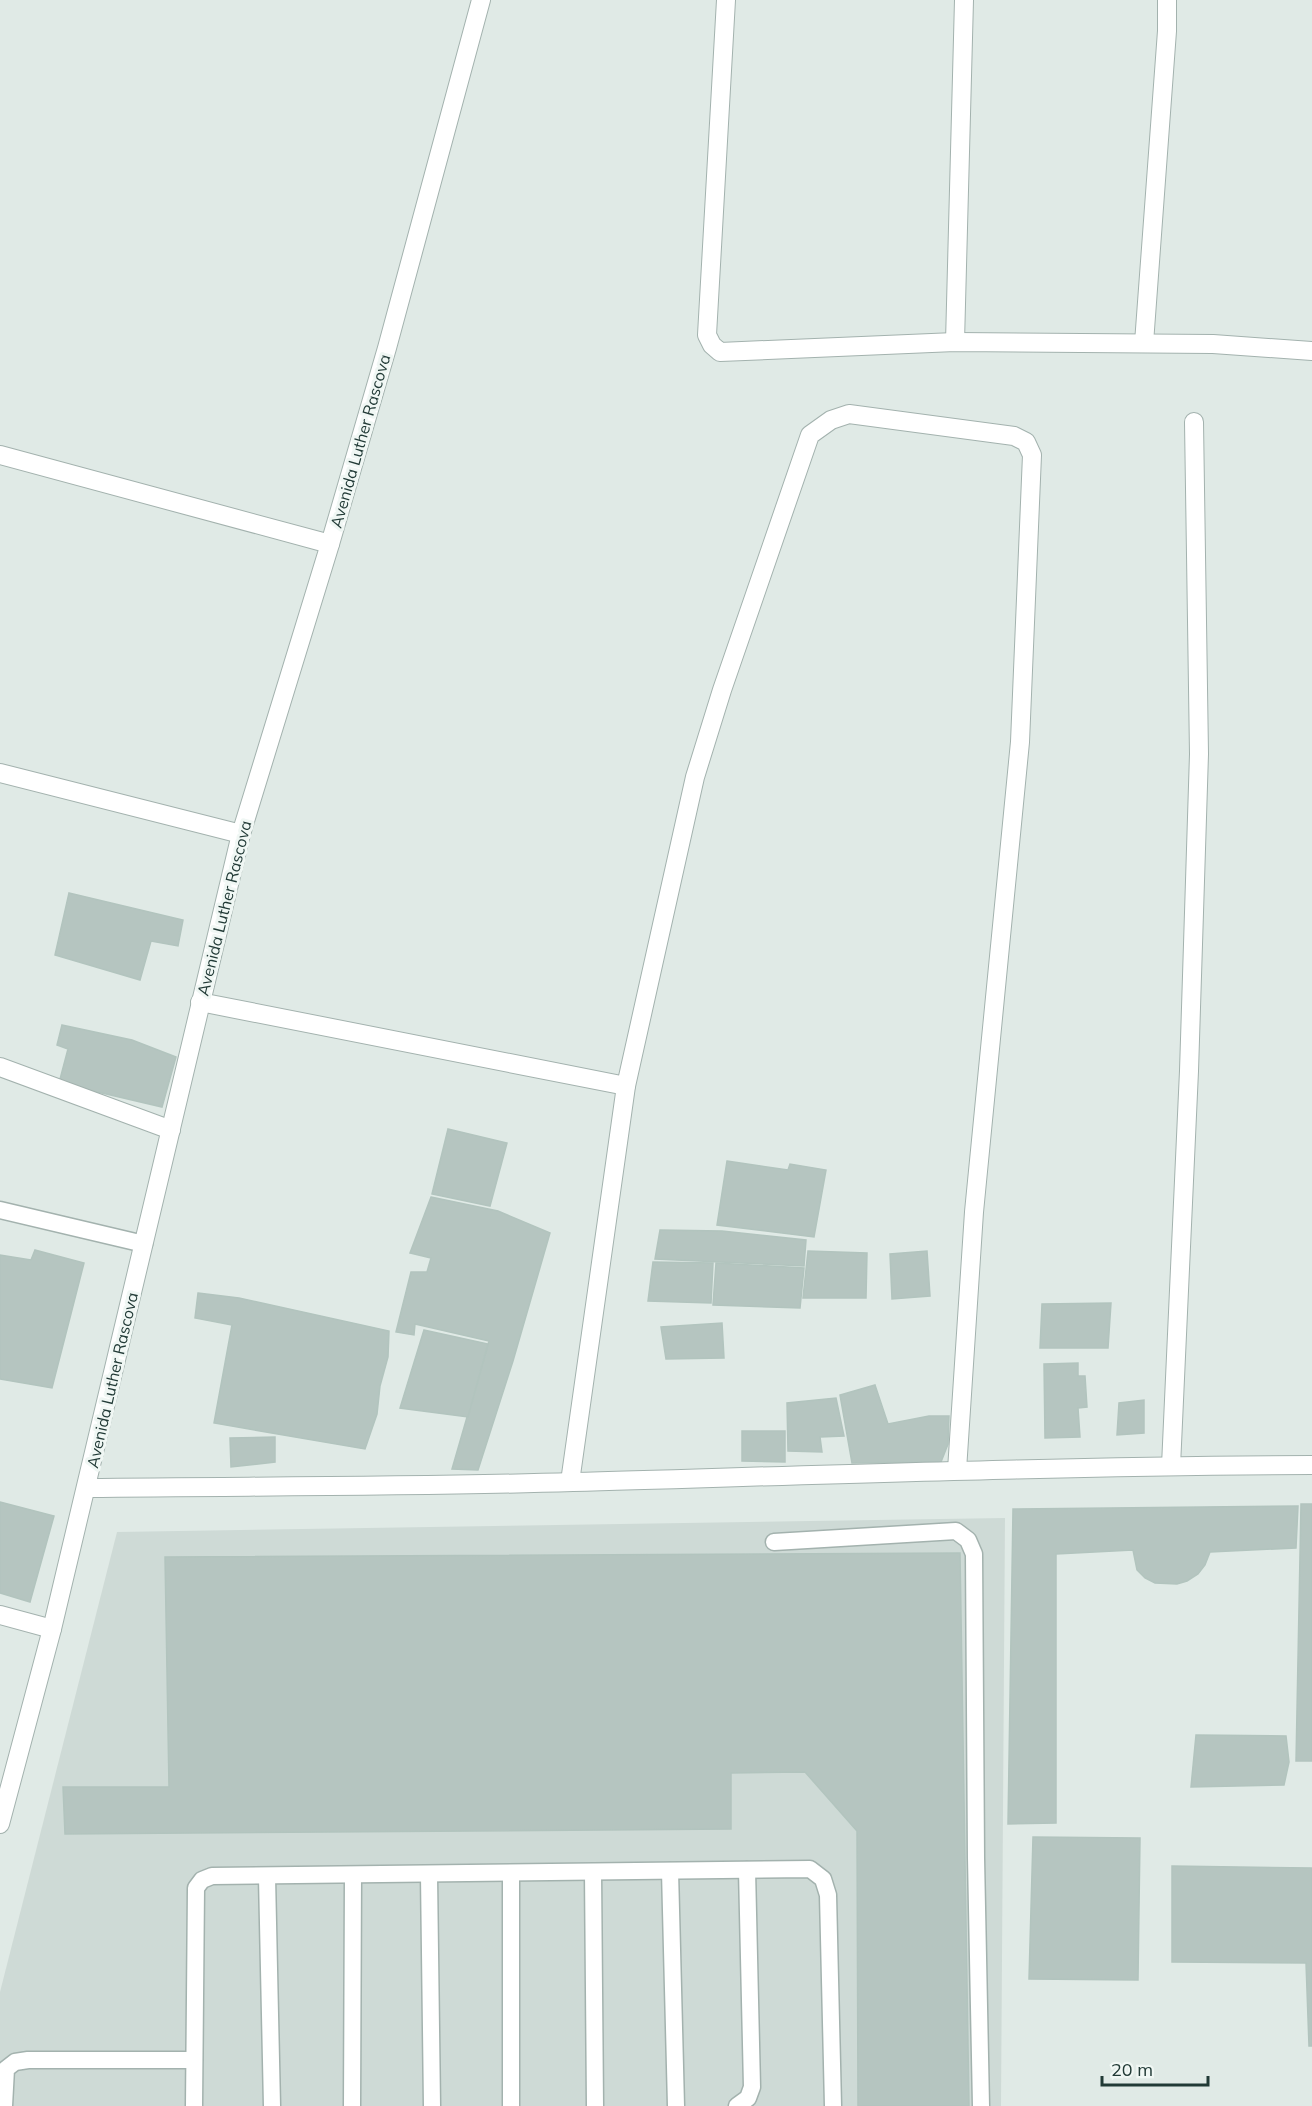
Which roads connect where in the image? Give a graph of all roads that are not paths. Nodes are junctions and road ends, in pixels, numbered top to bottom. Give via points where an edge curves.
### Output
1 (481, 0) edge
2 (726, 0) edge
3 (964, 0) edge
4 (1167, 0) edge
5 (955, 342) junction
6 (1144, 343) junction
7 (1312, 351) edge
8 (1194, 422) dead end
9 (0, 455) edge
10 (330, 544) junction
11 (0, 773) edge
12 (241, 834) junction
13 (200, 1002) junction
14 (0, 1067) edge
15 (626, 1086) junction
16 (171, 1130) junction
17 (0, 1210) edge
18 (144, 1244) junction
19 (1171, 1466) junction
20 (1312, 1466) edge
21 (957, 1470) junction
22 (570, 1482) junction
23 (87, 1488) junction
24 (774, 1542) dead end
25 (0, 1615) edge
26 (52, 1629) junction
27 (0, 1824) edge
28 (747, 1870) junction
29 (593, 1872) junction
30 (670, 1872) junction
31 (511, 1873) junction
32 (429, 1875) junction
33 (353, 1876) junction
34 (267, 1877) junction
35 (194, 2060) junction
36 (4, 2106) edge
37 (194, 2106) edge
38 (272, 2106) edge
39 (352, 2106) edge
40 (432, 2106) edge
41 (511, 2106) edge
42 (596, 2106) edge
43 (676, 2106) edge
44 (737, 2106) edge
45 (833, 2106) edge
46 (981, 2106) edge

1 - 10 street, Avenida Luther Rascova
2 - 5 street via 707,335 712,345 720,352
3 - 5 street
4 - 6 street
5 - 6 street
6 - 7 street
8 - 19 street via 1199,754
9 - 10 street
10 - 12 street, Avenida Luther Rascova
11 - 12 street
12 - 13 street, Avenida Luther Rascova
13 - 15 street
13 - 16 street, Avenida Luther Rascova
14 - 16 street
15 - 21 street via 695,777 810,435 831,420 849,414 1014,436 1026,442 1032,455 1020,742 974,1212
15 - 22 street
16 - 18 street, Avenida Luther Rascova
17 - 18 lane
18 - 23 street, Avenida Luther Rascova
19 - 20 street
19 - 21 street
21 - 22 street
22 - 23 street
23 - 26 street, Avenida Luther Rascova
24 - 46 lane via 956,1531 968,1540 974,1554
25 - 26 street
26 - 27 street, Avenida Luther Rascova
28 - 30 lane
28 - 44 lane via 752,2087 748,2098
28 - 45 lane via 810,1869 823,1879 828,1895
29 - 30 lane
29 - 31 lane
29 - 42 lane
30 - 43 lane
31 - 32 lane
31 - 41 lane
32 - 33 lane
32 - 40 lane
33 - 34 lane
33 - 39 lane
34 - 35 lane via 212,1876 196,1888
34 - 38 lane
35 - 36 lane via 15,2062 6,2069
35 - 37 lane

